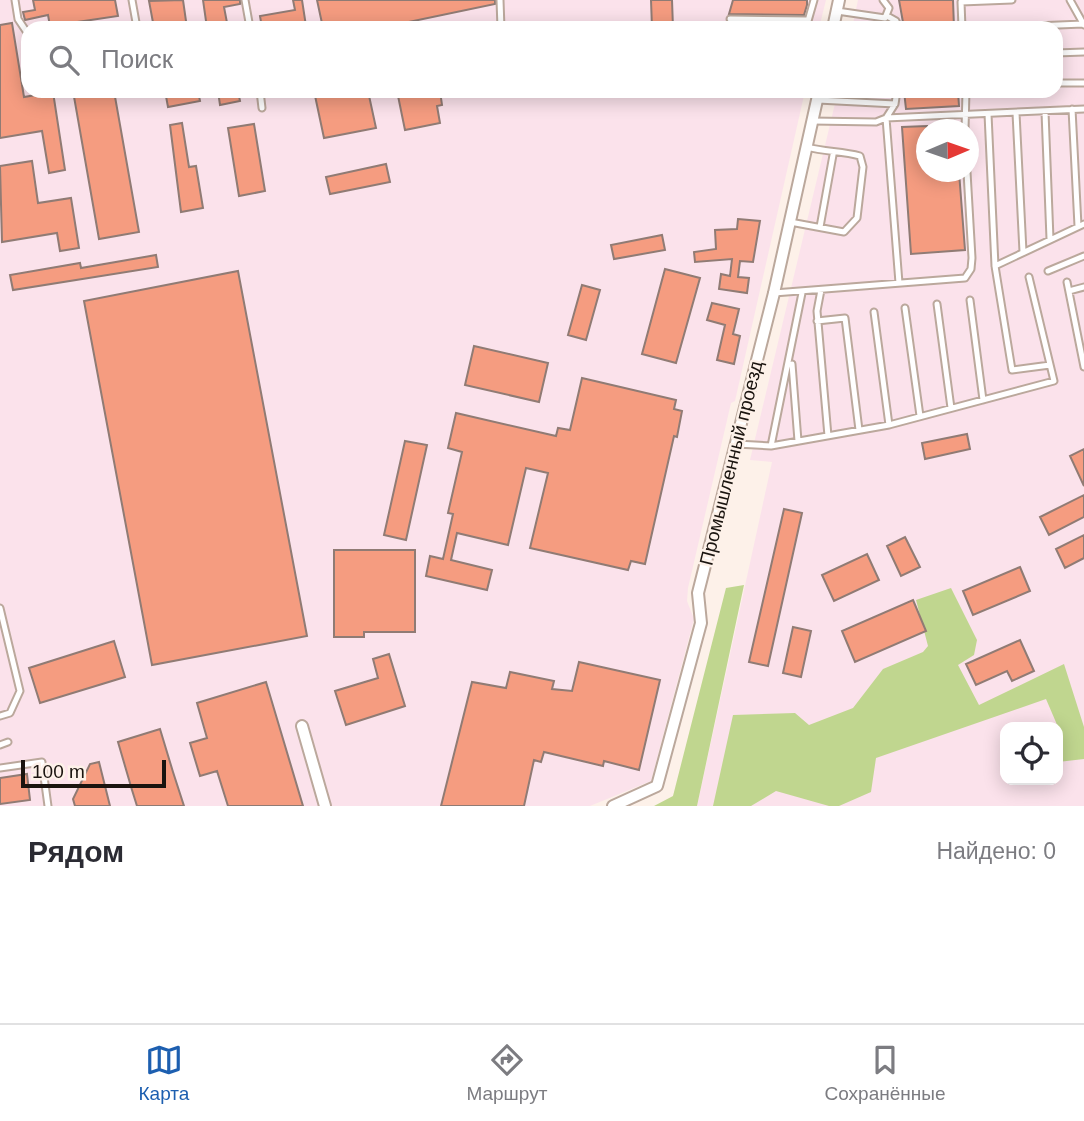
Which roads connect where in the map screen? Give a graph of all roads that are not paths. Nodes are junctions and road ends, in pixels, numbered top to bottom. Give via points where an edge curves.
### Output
1 (15, 0) edge
2 (132, 0) edge
3 (245, 0) edge
4 (500, 0) edge
5 (814, 0) edge
6 (883, 0) edge
7 (1012, 0) edge
8 (1079, 0) edge
9 (969, 1) edge
10 (1070, 2) edge
11 (838, 5) edge
12 (887, 16) junction
13 (730, 19) dead end
14 (807, 20) joint
15 (136, 21) edge
16 (249, 21) edge
17 (501, 21) edge
18 (896, 21) edge
19 (962, 21) edge
20 (1083, 22) edge
21 (1063, 23) edge
22 (21, 24) edge
23 (1084, 52) edge
24 (1063, 53) edge
25 (1063, 83) edge
26 (1084, 83) edge
27 (261, 98) edge
28 (818, 98) edge
29 (837, 98) edge
30 (896, 98) edge
31 (965, 98) edge
32 (895, 104) junction
33 (262, 108) dead end
34 (1072, 109) junction
35 (1084, 109) edge
36 (1045, 112) junction
37 (1016, 113) junction
38 (964, 114) junction
39 (988, 114) junction
40 (886, 118) junction
41 (964, 119) edge
42 (812, 121) junction
43 (807, 147) junction
44 (833, 155) junction
45 (968, 182) edge
46 (790, 222) junction
47 (1081, 225) edge
48 (820, 228) junction
49 (1051, 239) junction
50 (1023, 252) junction
51 (1084, 256) edge
52 (995, 265) junction
53 (1048, 271) dead end
54 (1029, 277) dead end
55 (1067, 282) dead end
56 (899, 283) junction
57 (1084, 287) edge
58 (821, 290) junction
59 (1069, 291) junction
60 (774, 293) junction
61 (802, 293) junction
62 (970, 300) dead end
63 (937, 304) dead end
64 (800, 308) junction
65 (905, 308) dead end
66 (817, 311) junction
67 (874, 312) dead end
68 (1084, 317) edge
69 (1074, 319) junction
70 (817, 321) junction
71 (1082, 348) edge
72 (791, 356) junction
73 (1050, 365) junction
74 (1084, 367) edge
75 (983, 400) junction
76 (951, 408) junction
77 (920, 416) junction
78 (889, 425) junction
79 (859, 430) junction
80 (828, 436) junction
81 (798, 442) junction
82 (737, 444) junction
83 (771, 446) junction
84 (0, 608) edge
85 (0, 716) edge
86 (302, 726) dead end
87 (8, 742) dead end
88 (0, 745) edge
89 (0, 768) edge
90 (48, 806) edge
91 (325, 806) edge
92 (613, 806) edge

1 - 22 lane
2 - 15 lane
3 - 16 lane
4 - 17 lane
5 - 14 lane
6 - 12 lane via 889,8
7 - 9 lane
8 - 10 lane
9 - 19 lane via 961,2
10 - 20 lane
11 - 12 lane
12 - 18 lane
13 - 14 lane
20 - 21 lane
23 - 24 lane
25 - 26 lane
27 - 33 lane
28 - 42 street, Промышленный проезд
29 - 32 lane
30 - 32 lane
31 - 38 lane
32 - 40 lane
34 - 35 lane
34 - 36 lane
34 - 47 lane
36 - 37 lane
36 - 49 lane
37 - 39 lane
37 - 50 lane
38 - 39 lane
38 - 40 lane
38 - 41 lane
39 - 52 lane
40 - 42 lane via 876,122
40 - 56 lane
42 - 43 street, Промышленный проезд
43 - 44 lane
43 - 46 street, Промышленный проезд
44 - 48 lane
44 - 48 lane via 860,156 863,167 857,218 844,232
45 - 56 lane via 969,275
46 - 48 lane
46 - 60 street, Промышленный проезд
47 - 49 lane
49 - 50 lane
50 - 52 lane
51 - 53 lane
52 - 73 lane via 1012,370
54 - 73 lane
55 - 59 lane
56 - 58 lane
57 - 59 lane
58 - 61 lane
58 - 66 lane
59 - 69 lane
60 - 61 lane
60 - 82 street, Промышленный проезд
61 - 64 lane
62 - 75 lane
63 - 76 lane
64 - 66 lane
64 - 72 lane
65 - 77 lane
66 - 70 lane
67 - 78 lane
68 - 69 lane
69 - 71 lane
70 - 79 lane via 845,318
70 - 80 lane
71 - 74 lane
72 - 81 lane
72 - 83 lane
73 - 75 lane via 1054,381
75 - 76 lane
76 - 77 lane
77 - 78 lane
78 - 79 lane
79 - 80 lane
80 - 81 lane
81 - 83 lane
82 - 83 lane
82 - 92 street, Промышленный проезд via 698,593 701,623 657,786
84 - 85 lane via 20,691 10,713
86 - 91 street
87 - 88 lane
89 - 90 lane via 42,762

